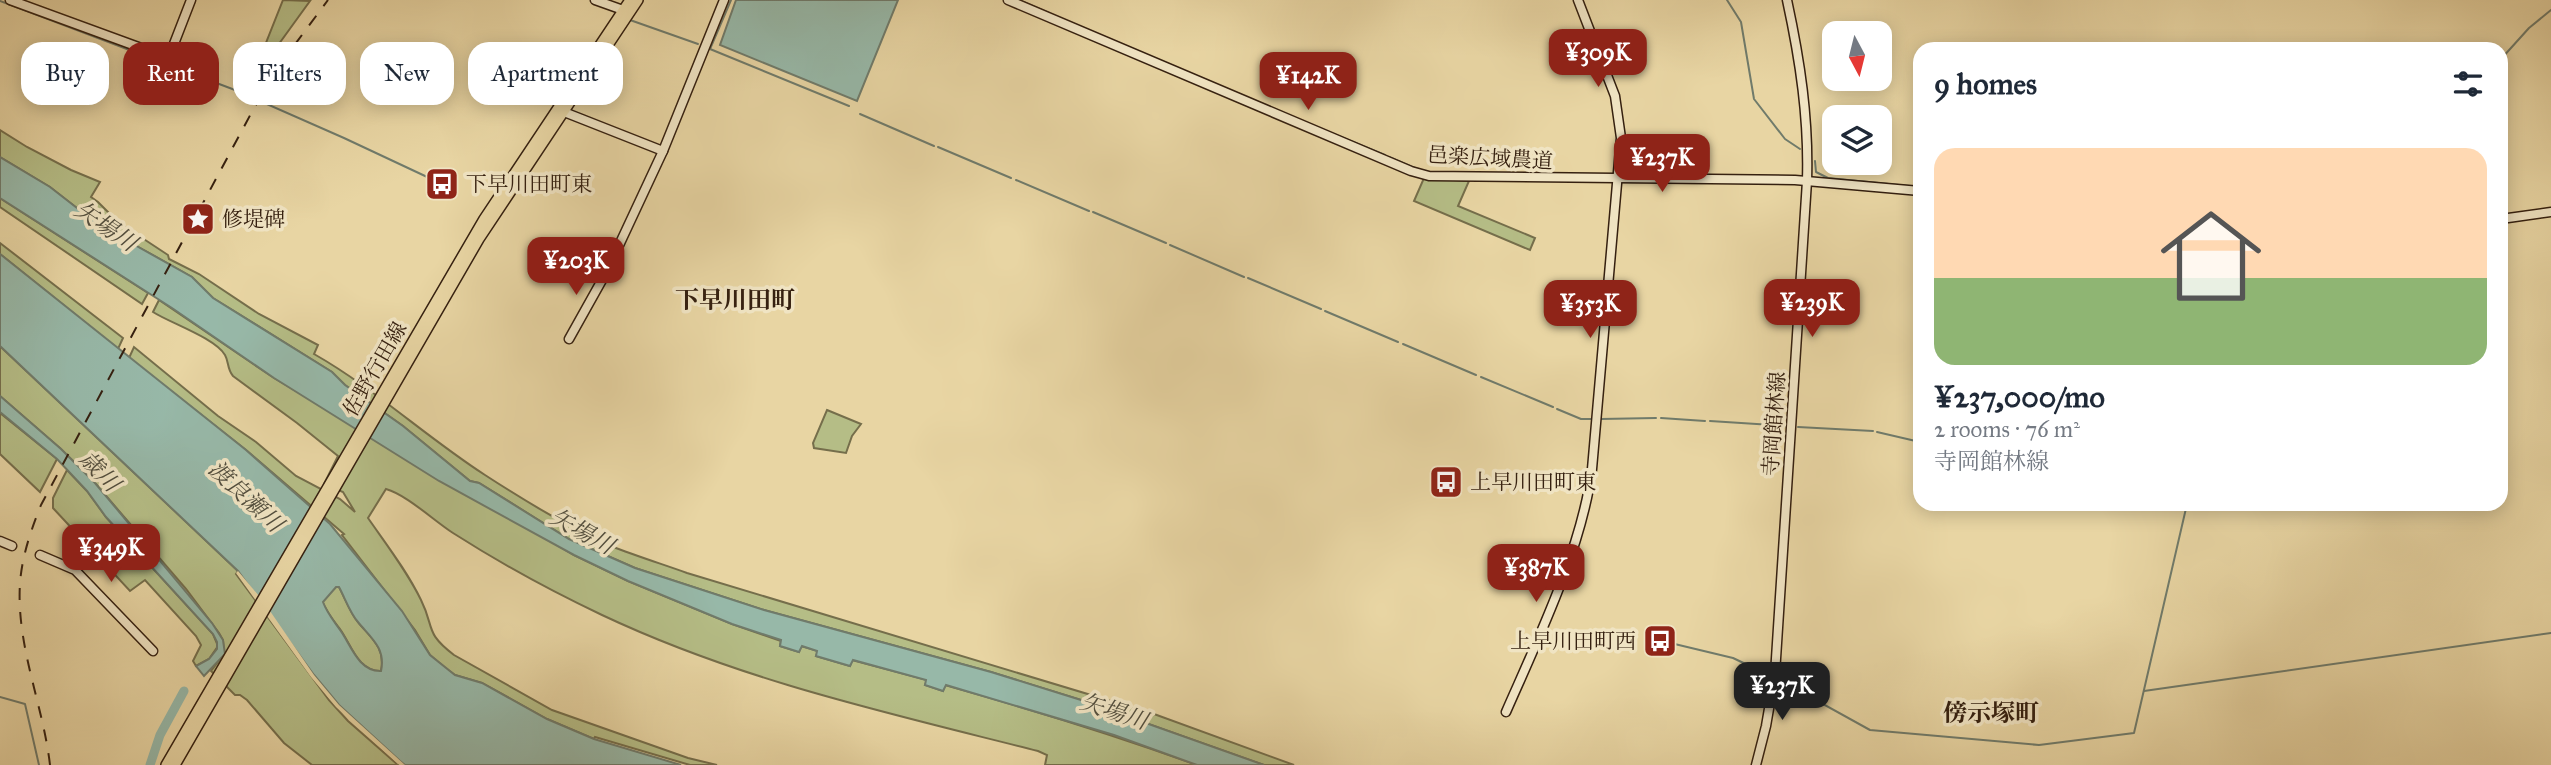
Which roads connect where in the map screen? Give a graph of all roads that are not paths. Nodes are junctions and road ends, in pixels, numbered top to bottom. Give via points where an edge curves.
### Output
1 (10, 0) edge
2 (191, 0) edge
3 (595, 0) edge
4 (630, 0) edge
5 (638, 0) edge
6 (724, 0) edge
7 (1009, 0) edge
8 (1578, 0) edge
9 (1787, 0) edge
10 (623, 10) junction
11 (564, 112) junction
12 (663, 151) junction
13 (1618, 180) junction
14 (1807, 181) junction
15 (1913, 190) edge
16 (2551, 212) edge
17 (2508, 218) edge
18 (448, 286) junction
19 (569, 339) dead end
20 (0, 541) edge
21 (12, 546) dead end
22 (40, 555) dead end
23 (153, 650) dead end
24 (214, 690) junction
25 (1506, 712) dead end
26 (1757, 761) edge
27 (166, 765) edge
28 (175, 765) edge

1 - 2 street via 163,56 172,49
3 - 10 street
4 - 10 main road, 佐野行田線
5 - 11 main road, 佐野行田線
6 - 12 street
7 - 13 street, 邑楽広域農道 via 1421,174
8 - 13 street via 1618,107
9 - 14 street, 寺岡館林線 via 1803,88
10 - 18 main road, 佐野行田線 via 484,219
11 - 12 street
11 - 18 main road, 佐野行田線
12 - 19 street via 607,271
13 - 14 street, 邑楽広域農道
13 - 25 street via 1587,503
14 - 15 street, 邑楽広域農道
14 - 26 street, 寺岡館林線 via 1775,674
16 - 17 street
18 - 24 main road, 佐野行田線
20 - 21 street
22 - 23 street via 75,570
24 - 27 main road, 佐野行田線
24 - 28 main road, 佐野行田線

